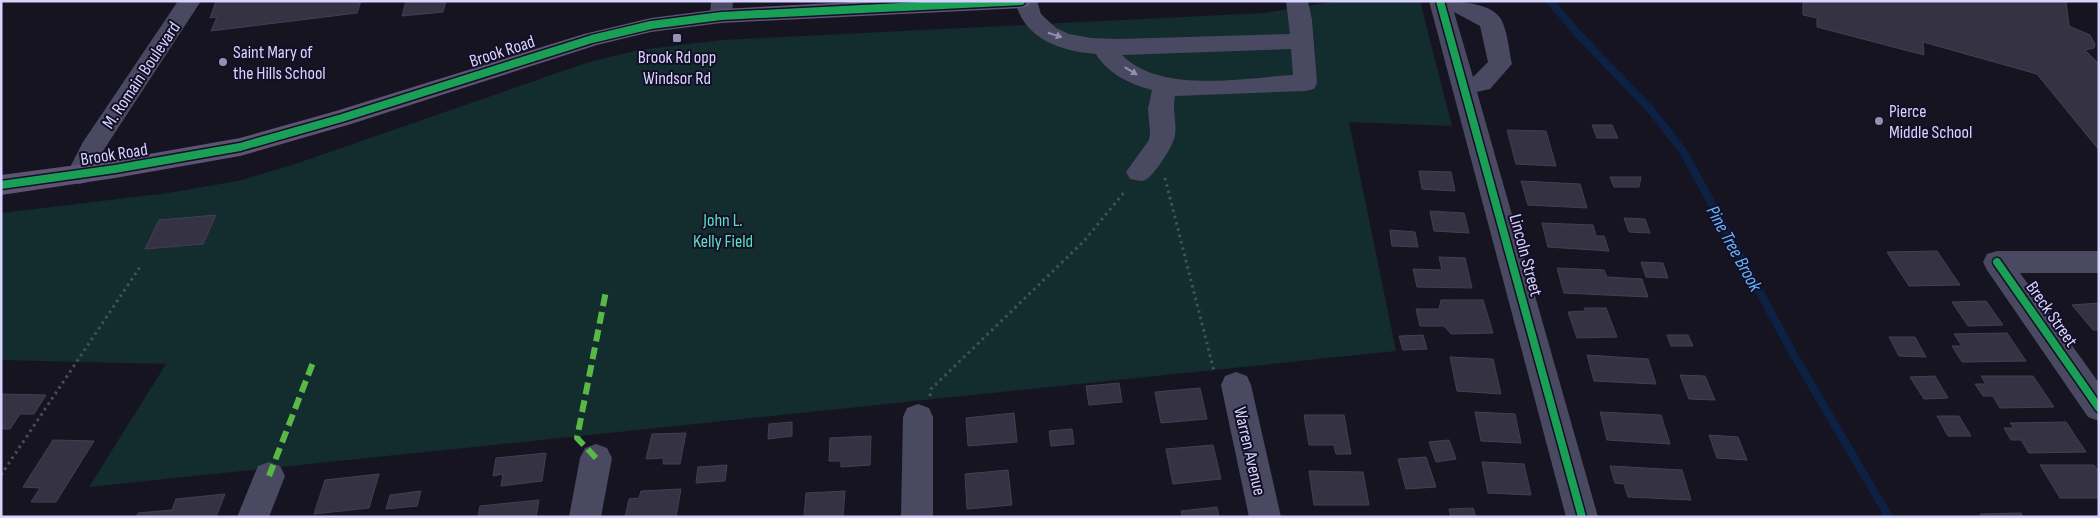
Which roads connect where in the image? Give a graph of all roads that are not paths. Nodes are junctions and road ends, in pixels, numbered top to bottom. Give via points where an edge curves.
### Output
1 (190, 1) edge
2 (1022, 1) edge
3 (1026, 1) edge
4 (1297, 1) edge
5 (1440, 2) edge
6 (721, 9) edge
7 (1302, 41) junction
8 (1104, 47) junction
9 (1498, 56) junction
10 (1456, 57) junction
11 (1165, 87) junction
12 (1464, 88) junction
13 (1144, 166) road end
14 (79, 175) junction
15 (1, 185) edge
16 (2099, 262) edge
17 (1236, 385) road end
18 (2099, 408) edge
19 (918, 418) road end
20 (596, 458) dead end
21 (269, 476) dead end
22 (253, 517) edge
23 (585, 517) edge
24 (917, 517) edge
25 (1265, 517) edge
26 (1582, 517) edge

1 - 14 street, M. Romain Boulevard via 92,148
2 - 6 main road, Brook Road
3 -> 8 street via 1029,17 1044,32
4 - 7 street
5 - 9 street via 1455,3 1491,22
5 - 10 street, Lincoln Street
6 - 14 main road, Brook Road via 592,39 264,141
7 - 8 street
7 - 11 street via 1305,83 1184,89
8 -> 11 street via 1109,57 1124,68
9 - 10 street
9 - 12 street via 1500,64 1481,83
10 - 12 street, Lincoln Street
11 - 13 street via 1160,109 1161,142
12 - 26 street, Lincoln Street
14 - 15 main road, Brook Road
16 - 18 street, Breck Street via 1997,262
17 - 25 street, Warren Avenue
19 - 24 street
20 - 23 street
21 - 22 street

